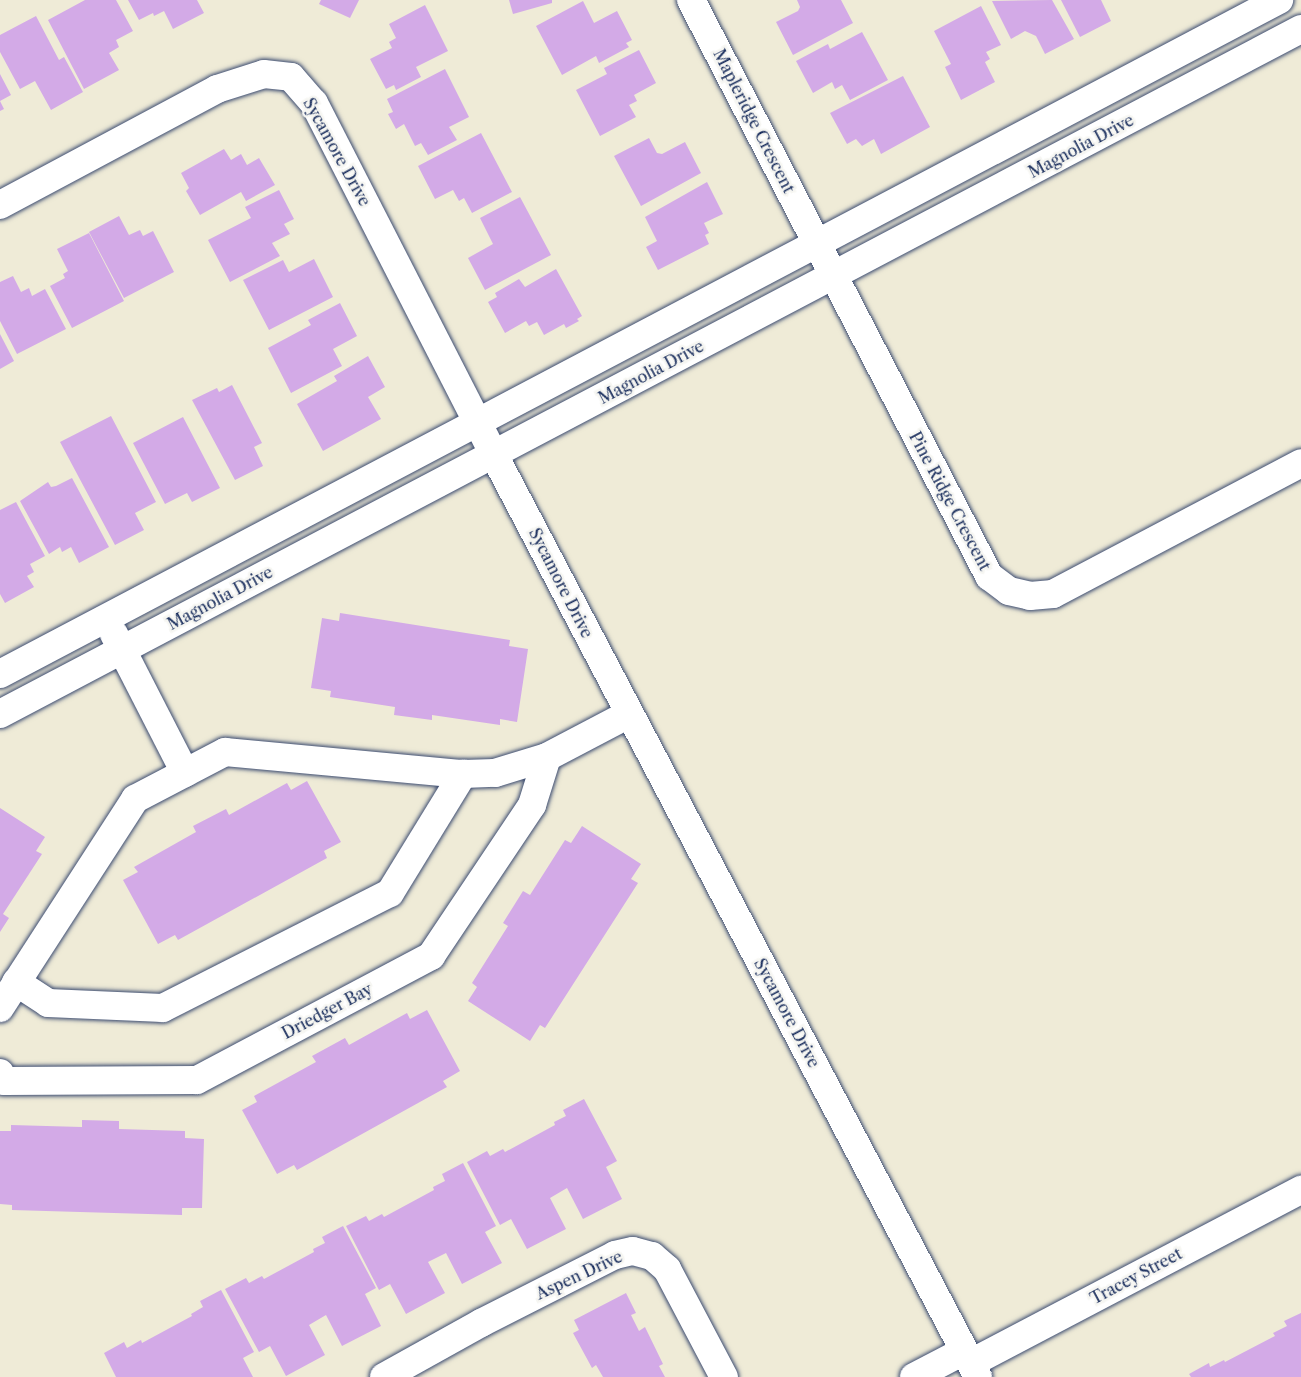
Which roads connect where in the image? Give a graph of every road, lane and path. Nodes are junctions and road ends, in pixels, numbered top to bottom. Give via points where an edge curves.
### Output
1 (691, 0) edge
2 (1279, 0) edge
3 (1301, 29) edge
4 (0, 205) edge
5 (817, 241) junction
6 (834, 277) junction
7 (477, 422) junction
8 (494, 455) junction
9 (1301, 463) edge
10 (105, 619) junction
11 (122, 649) junction
12 (0, 674) edge
13 (0, 714) edge
14 (629, 714) junction
15 (547, 757) junction
16 (185, 773) junction
17 (463, 774) junction
18 (16, 982) junction
19 (0, 1008) edge
20 (0, 1073) edge
21 (1301, 1190) edge
22 (971, 1363) edge
23 (384, 1377) edge
24 (724, 1377) edge
25 (914, 1377) edge

1 - 5 street, Mapleridge Crescent
2 - 5 street
3 - 6 street, Magnolia Drive
4 - 7 street, Sycamore Drive via 217,88 264,74 291,76 314,103
5 - 6 street, Pine Ridge Crescent
5 - 7 street
6 - 8 street, Magnolia Drive
6 - 9 street, Pine Ridge Crescent via 971,545 989,576 1009,591 1030,596 1053,594
7 - 8 street, Sycamore Drive
7 - 10 street
8 - 11 street, Magnolia Drive
8 - 14 street, Sycamore Drive
10 - 11 street
10 - 12 street
11 - 13 street, Magnolia Drive
11 - 16 street
14 - 15 street
14 - 22 street, Sycamore Drive
15 - 17 street via 495,773
15 - 20 street, Driedger Bay via 532,805 431,956 197,1080 4,1080
16 - 17 street via 225,752
16 - 18 street via 135,799
17 - 18 street via 390,893 163,1008 48,1003
18 - 19 street
21 - 22 street, Tracey Street
22 - 25 street, Tracey Street
23 - 24 street, Aspen Drive via 615,1255 633,1251 652,1256 667,1269

